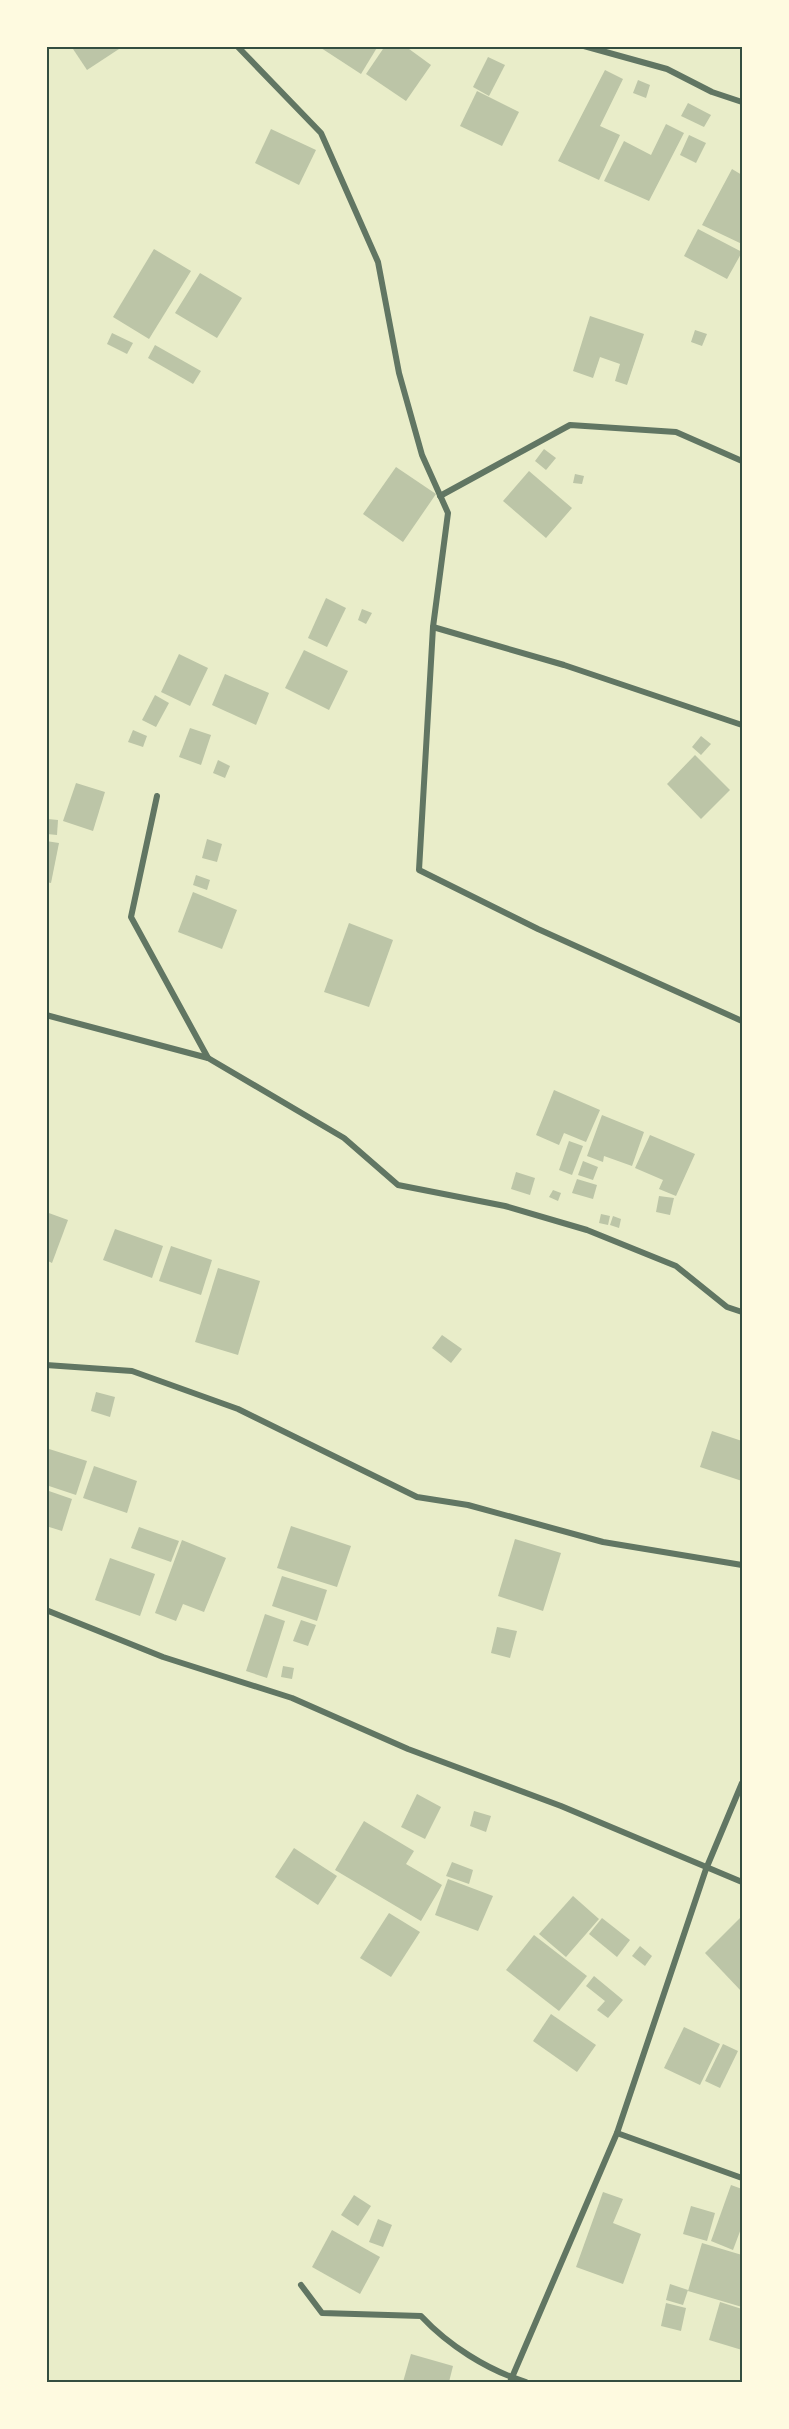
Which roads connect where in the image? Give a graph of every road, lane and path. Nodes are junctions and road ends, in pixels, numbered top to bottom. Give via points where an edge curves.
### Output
1 (237, 46) edge
2 (584, 46) edge
3 (742, 102) edge
4 (742, 461) edge
5 (440, 496) junction
6 (432, 627) junction
7 (742, 725) edge
8 (157, 796) dead end
9 (46, 1015) edge
10 (742, 1021) edge
11 (208, 1058) junction
12 (742, 1312) edge
13 (46, 1365) edge
14 (742, 1565) edge
15 (46, 1610) edge
16 (742, 1783) edge
17 (706, 1869) junction
18 (742, 1882) edge
19 (617, 2133) junction
20 (742, 2178) edge
21 (301, 2285) dead end
22 (511, 2380) edge
23 (526, 2382) edge

1 - 5 street via 321,133 378,262 399,373 422,455
2 - 3 street via 667,69
4 - 5 street via 676,432 570,425
5 - 6 street via 448,513
6 - 7 street via 564,665
6 - 10 street via 418,870
8 - 11 street via 131,917
9 - 11 street
11 - 12 street via 344,1138 398,1185 505,1206 587,1230 676,1266 727,1307
13 - 14 street via 132,1371 238,1409 417,1497 468,1505 603,1542
15 - 17 street via 163,1657 292,1698
16 - 17 street
17 - 18 street
17 - 19 street
19 - 20 street
19 - 22 street
21 - 22 street via 322,2313 421,2316 442,2339
22 - 23 street

